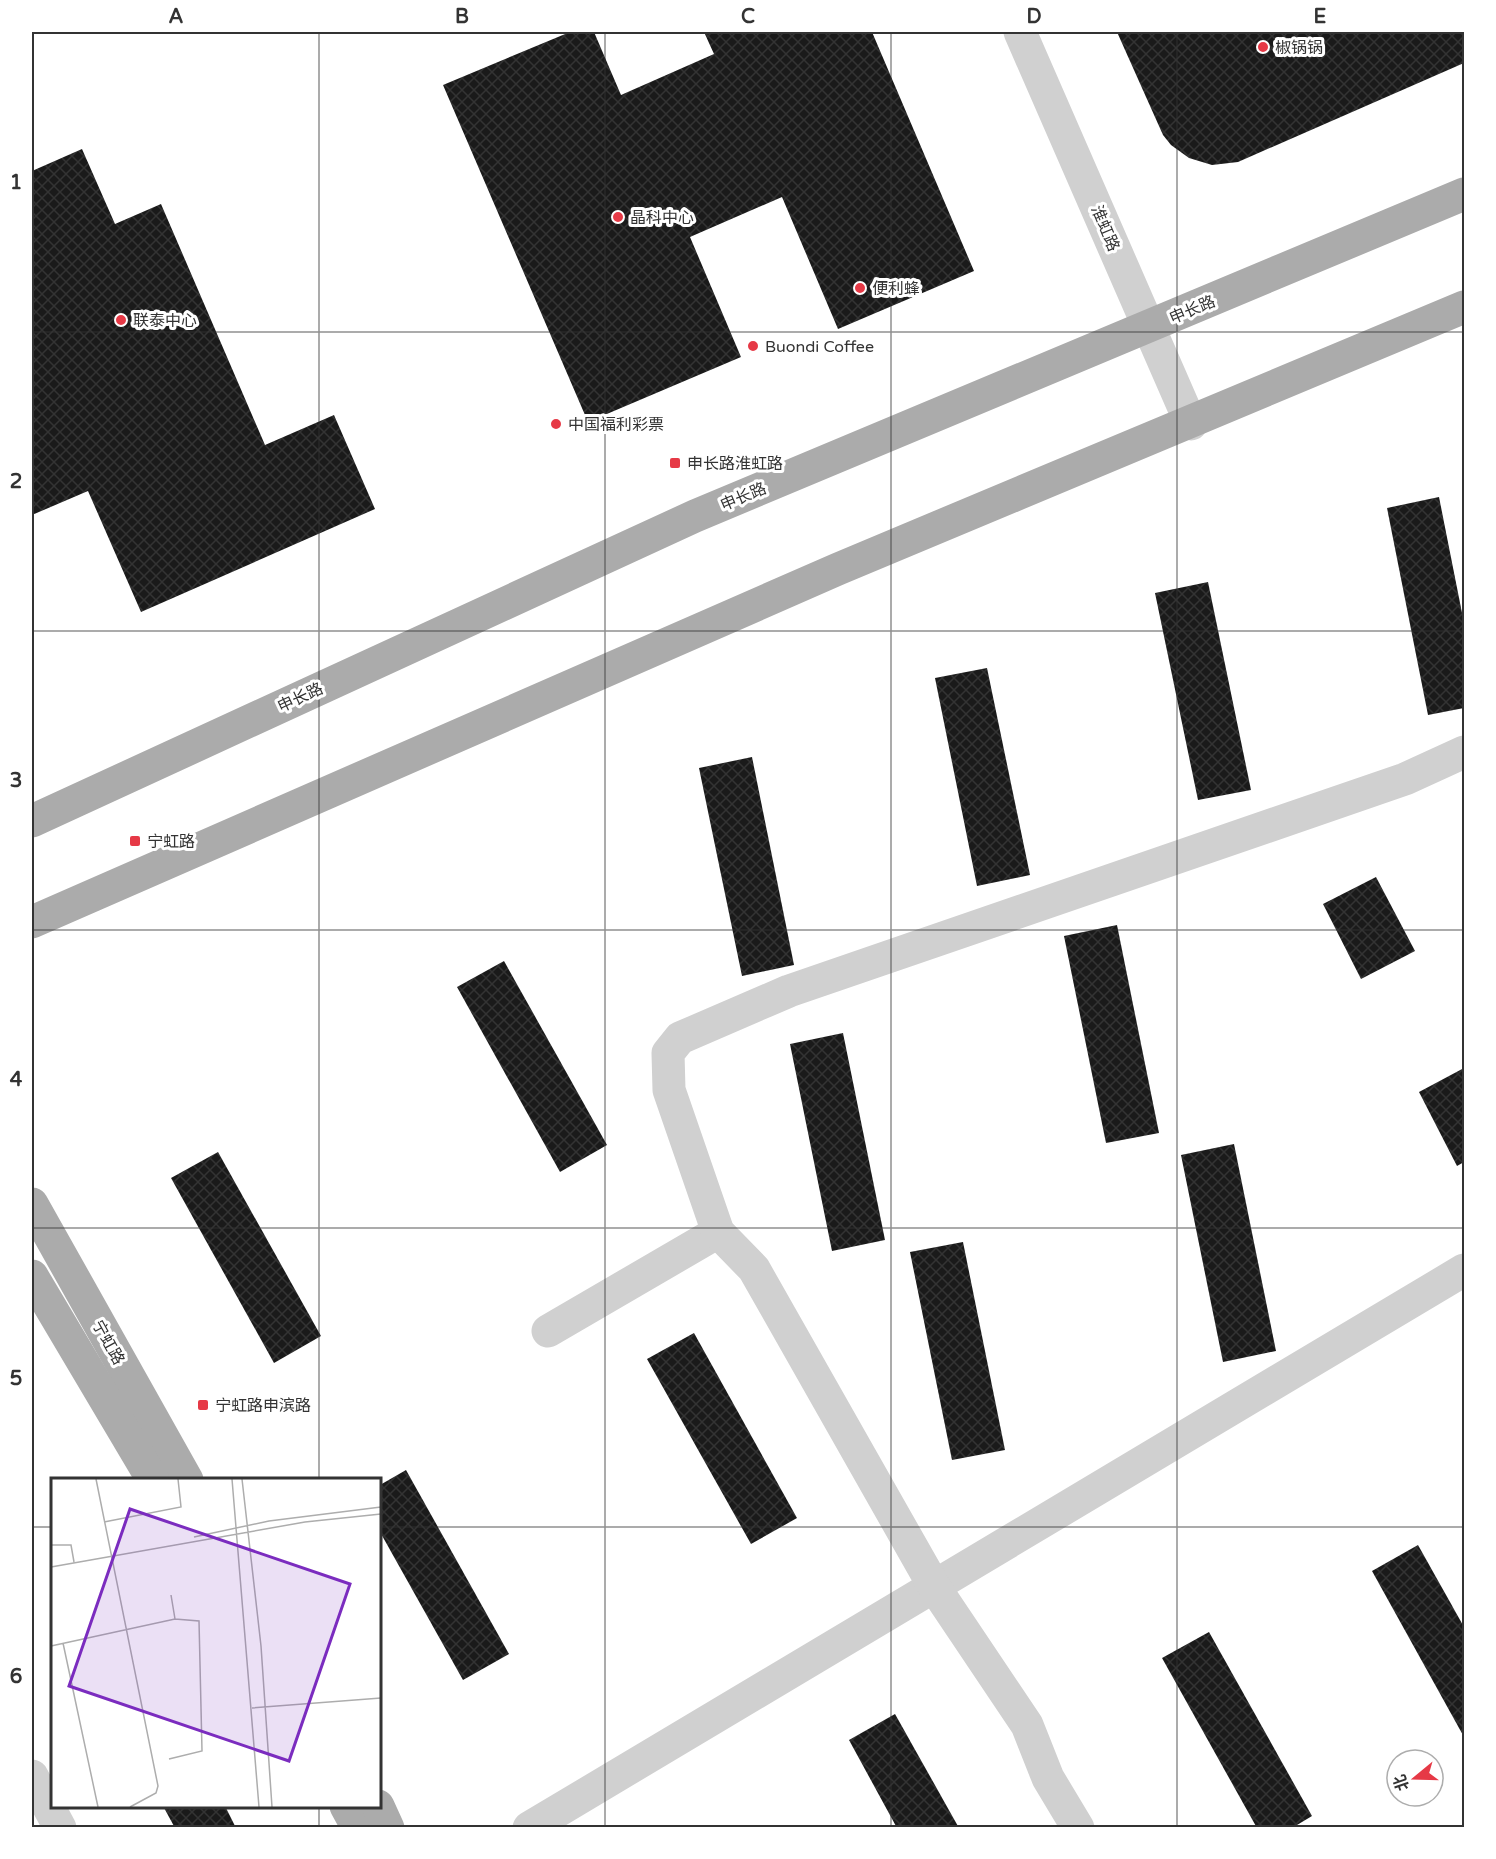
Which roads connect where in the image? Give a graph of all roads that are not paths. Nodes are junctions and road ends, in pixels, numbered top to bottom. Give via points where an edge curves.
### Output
1 (1020, 32) edge
2 (1464, 194) edge
3 (1464, 307) edge
4 (1149, 327) junction
5 (1191, 424) junction
6 (1464, 752) edge
7 (32, 821) edge
8 (32, 922) edge
9 (32, 1204) edge
10 (718, 1232) junction
11 (1464, 1270) edge
12 (32, 1276) edge
13 (548, 1331) dead end
14 (152, 1478) edge
15 (186, 1478) edge
16 (935, 1588) junction
17 (32, 1776) edge
18 (347, 1808) edge
19 (379, 1808) edge
20 (60, 1827) edge
21 (358, 1827) edge
22 (388, 1827) edge
23 (529, 1827) edge
24 (1078, 1827) edge

1 - 4 street, 淮虹路
2 - 4 main road, 申长路
3 - 5 main road
4 - 5 street, 淮虹路
4 - 7 main road, 申长路 via 695,516
5 - 8 main road via 838,569
6 - 10 street via 1405,779 789,991 680,1038 668,1053 669,1090
9 - 15 main road, 宁虹路
10 - 13 street
10 - 16 street via 754,1269
11 - 16 street
12 - 14 main road
16 - 23 street
16 - 24 street via 1027,1725 1048,1778
17 - 20 street
18 - 21 main road
19 - 22 main road

